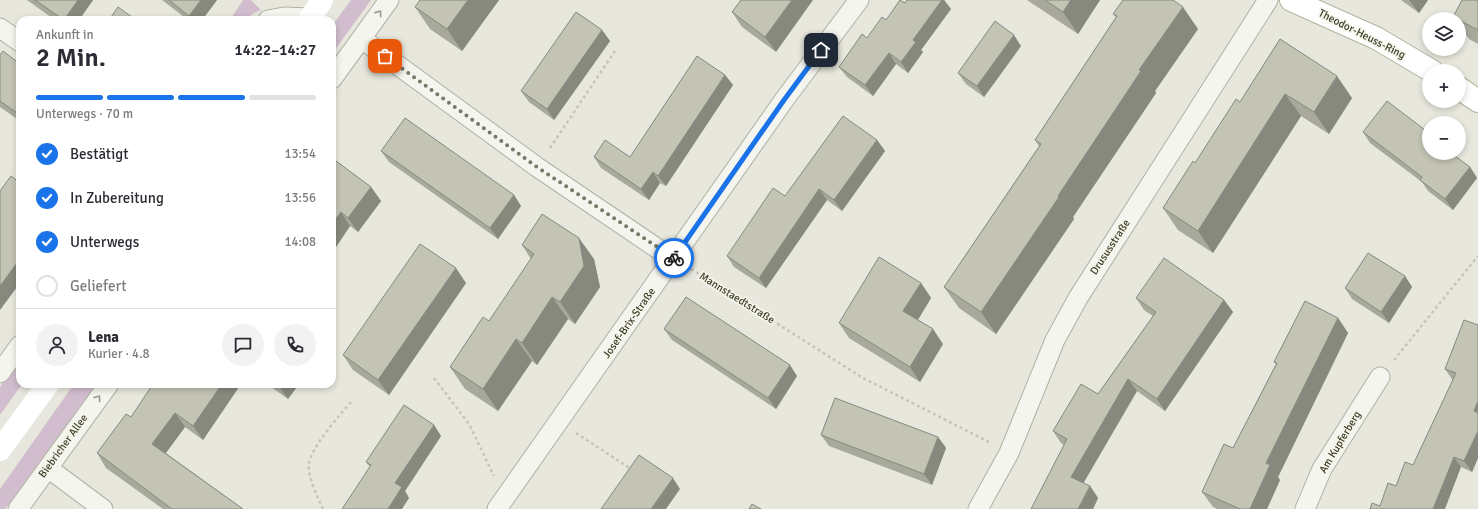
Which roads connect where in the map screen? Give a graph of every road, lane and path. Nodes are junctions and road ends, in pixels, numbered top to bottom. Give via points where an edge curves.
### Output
1 (322, 0) edge
2 (389, 0) edge
3 (859, 0) edge
4 (1268, 0) edge
5 (1292, 0) edge
6 (312, 16) edge
7 (0, 28) edge
8 (16, 39) edge
9 (362, 39) junction
10 (615, 51) dead end
11 (1422, 65) edge
12 (336, 74) edge
13 (1466, 93) edge
14 (1478, 101) edge
15 (537, 167) junction
16 (1478, 256) edge
17 (673, 259) junction
18 (16, 351) edge
19 (0, 373) edge
20 (1380, 377) joint
21 (434, 378) dead end
22 (45, 388) edge
23 (106, 388) edge
24 (350, 402) dead end
25 (559, 422) junction
26 (0, 450) edge
27 (1009, 453) junction
28 (48, 468) junction
29 (627, 476) edge
30 (501, 504) edge
31 (18, 509) edge
32 (103, 509) edge
33 (323, 509) edge
34 (978, 509) edge
35 (1305, 509) edge

1 - 6 main road
9 -> 2 street
3 - 17 street, Josef-Brix-Straße via 784,100
4 - 27 street, Drususstraße via 1078,298 1055,340
5 - 11 main road, Theodor-Heuss-Ring via 1376,38
7 - 8 street
9 - 12 street
9 - 15 street
10 - 15 path
13 - 14 main road
15 - 17 street
16 - 20 path
17 - 25 street, Josef-Brix-Straße
17 - 27 path, Mannstaedtstraße via 863,378
18 - 19 street
20 - 35 street, Am Kupferberg via 1322,469
21 - 30 path via 470,424
22 - 26 main road
28 -> 23 street, Biebricher Allee
24 - 33 path via 320,440 309,464 313,486
25 - 29 path via 631,469
25 - 30 street, Josef-Brix-Straße
27 - 34 street, Drususstraße
28 - 31 street, Biebricher Allee
28 - 32 street

